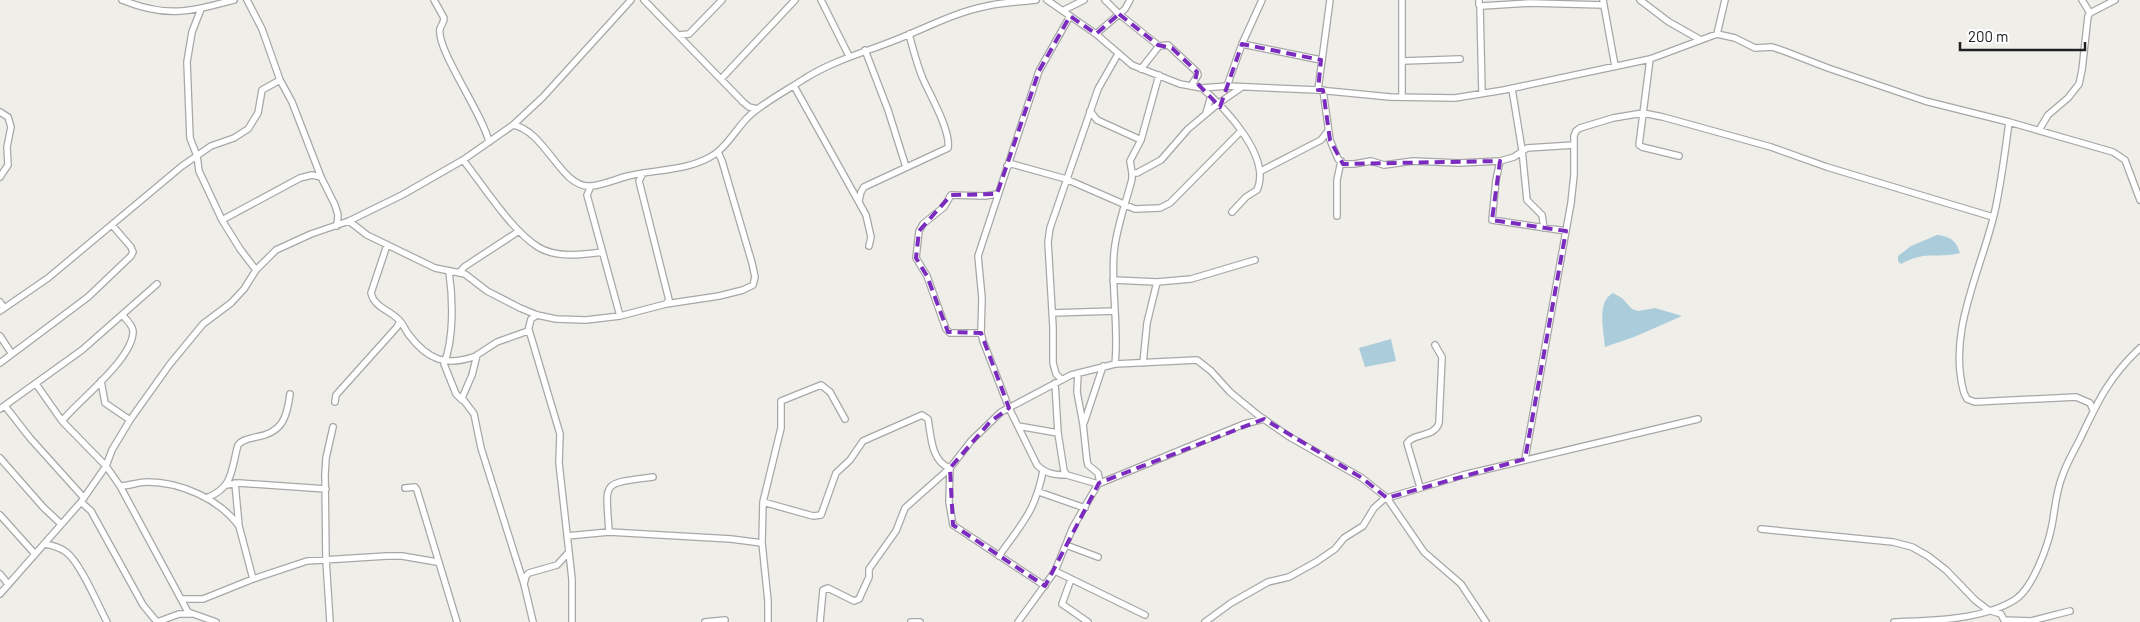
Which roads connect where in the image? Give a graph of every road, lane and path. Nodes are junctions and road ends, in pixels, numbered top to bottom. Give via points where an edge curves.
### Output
1 (122, 0) edge
2 (234, 0) edge
3 (247, 0) edge
4 (434, 0) edge
5 (631, 0) edge
6 (644, 0) edge
7 (722, 0) edge
8 (796, 0) edge
9 (821, 0) edge
10 (1036, 0) edge
11 (1049, 0) edge
12 (1084, 0) edge
13 (1130, 0) edge
14 (1262, 0) edge
15 (1330, 0) edge
16 (1402, 0) edge
17 (1640, 0) edge
18 (1725, 0) edge
19 (2082, 0) edge
20 (2115, 0) edge
21 (1107, 1) edge
22 (1002, 2) edge
23 (986, 3) edge
24 (1480, 3) edge
25 (1603, 3) edge
26 (201, 9) junction
27 (1064, 10) junction
28 (2090, 13) junction
29 (1119, 14) junction
30 (1070, 16) junction
31 (909, 34) junction
32 (1096, 34) junction
33 (1716, 34) junction
34 (679, 35) junction
35 (1698, 39) junction
36 (1242, 44) junction
37 (1159, 46) junction
38 (865, 50) junction
39 (1118, 54) junction
40 (849, 56) junction
41 (1460, 59) dead end
42 (1650, 59) junction
43 (1321, 60) junction
44 (1403, 61) junction
45 (1615, 66) junction
46 (1141, 69) junction
47 (1159, 75) junction
48 (721, 79) junction
49 (280, 80) junction
50 (794, 86) junction
51 (1191, 86) junction
52 (1227, 86) junction
53 (1242, 87) junction
54 (1202, 88) junction
55 (1512, 89) junction
56 (1321, 90) junction
57 (1482, 94) junction
58 (1210, 96) junction
59 (1402, 97) junction
60 (1219, 103) junction
61 (749, 107) junction
62 (757, 109) junction
63 (1090, 111) junction
64 (0, 112) edge
65 (1206, 113) junction
66 (1643, 113) junction
67 (750, 116) junction
68 (2009, 122) junction
69 (514, 126) junction
70 (2038, 130) junction
71 (1241, 131) junction
72 (1328, 131) junction
73 (1141, 140) junction
74 (489, 142) junction
75 (1574, 145) junction
76 (1522, 150) junction
77 (718, 152) junction
78 (197, 156) junction
79 (1679, 156) dead end
80 (463, 160) junction
81 (1341, 161) junction
82 (1500, 161) junction
83 (1007, 166) junction
84 (906, 168) junction
85 (1261, 171) junction
86 (1132, 172) junction
87 (643, 173) junction
88 (0, 177) edge
89 (321, 177) junction
90 (1066, 179) junction
91 (591, 186) junction
92 (997, 194) junction
93 (2140, 200) edge
94 (859, 202) junction
95 (1126, 205) junction
96 (1232, 212) dead end
97 (1337, 216) dead end
98 (1993, 217) junction
99 (222, 220) junction
100 (349, 222) junction
101 (112, 225) junction
102 (337, 226) junction
103 (1544, 228) junction
104 (519, 231) junction
105 (1566, 231) junction
106 (387, 245) junction
107 (869, 246) dead end
108 (602, 252) junction
109 (1255, 260) dead end
110 (256, 270) junction
111 (448, 272) junction
112 (460, 272) junction
113 (1113, 280) junction
114 (1156, 282) junction
115 (157, 284) dead end
116 (0, 302) edge
117 (666, 304) junction
118 (2, 310) edge
119 (1115, 311) junction
120 (1052, 313) junction
121 (122, 315) junction
122 (537, 315) junction
123 (620, 316) junction
124 (400, 321) junction
125 (529, 330) junction
126 (981, 333) junction
127 (0, 336) edge
128 (1435, 344) dead end
129 (2140, 348) edge
130 (12, 354) junction
131 (476, 356) junction
132 (445, 361) junction
133 (0, 363) edge
134 (1142, 363) junction
135 (1115, 364) junction
136 (1103, 366) junction
137 (1078, 373) junction
138 (1056, 374) junction
139 (1062, 380) junction
140 (101, 381) junction
141 (36, 384) junction
142 (1054, 385) junction
143 (290, 394) dead end
144 (462, 400) junction
145 (335, 402) dead end
146 (2, 408) edge
147 (1009, 408) junction
148 (2093, 410) junction
149 (846, 419) dead end
150 (1264, 419) junction
151 (130, 420) junction
152 (1698, 420) dead end
153 (62, 421) junction
154 (1083, 424) junction
155 (1018, 426) junction
156 (333, 427) dead end
157 (1058, 433) junction
158 (0, 458) edge
159 (1525, 459) junction
160 (106, 466) junction
161 (950, 468) junction
162 (1042, 471) junction
163 (1067, 475) junction
164 (653, 477) dead end
165 (235, 483) junction
166 (1099, 484) junction
167 (226, 485) junction
168 (120, 486) junction
169 (1420, 487) junction
170 (405, 488) dead end
171 (326, 489) junction
172 (1039, 492) junction
173 (206, 498) junction
174 (1387, 498) junction
175 (82, 500) junction
176 (763, 502) junction
177 (1086, 508) junction
178 (0, 515) edge
179 (61, 524) junction
180 (239, 526) junction
181 (1761, 529) dead end
182 (609, 532) junction
183 (567, 536) junction
184 (762, 543) junction
185 (44, 544) junction
186 (1066, 545) junction
187 (568, 553) junction
188 (35, 554) junction
189 (998, 556) junction
190 (1098, 557) dead end
191 (326, 560) junction
192 (437, 562) junction
193 (1055, 570) junction
194 (0, 574) edge
195 (253, 579) junction
196 (1071, 579) junction
197 (8, 584) junction
198 (524, 584) junction
199 (1045, 586) junction
200 (0, 594) edge
201 (182, 600) junction
202 (186, 607) junction
203 (1988, 610) junction
204 (2070, 611) dead end
205 (179, 614) junction
206 (191, 614) junction
207 (1145, 615) dead end
208 (725, 620) dead end
209 (2005, 621) edge
210 (107, 622) edge
211 (157, 622) edge
212 (216, 622) edge
213 (330, 622) edge
214 (457, 622) edge
215 (533, 622) edge
216 (572, 622) edge
217 (705, 622) edge
218 (768, 622) edge
219 (820, 622) edge
220 (910, 622) edge
221 (920, 622) edge
222 (1018, 622) edge
223 (1088, 622) edge
224 (1205, 622) edge
225 (1486, 622) edge
226 (1894, 622) edge
227 (1901, 622) edge

1 - 26 street via 172,13
2 - 26 street
3 - 49 street
4 - 74 street via 444,18 440,32 445,52 484,124
5 - 69 street
6 - 34 street
7 - 34 street via 690,34
8 - 48 street
9 - 40 street
10 - 22 street
11 - 27 street
12 - 27 street
13 - 29 street
14 - 36 street
15 - 43 street
16 - 44 street
17 - 35 street
18 - 33 street
19 - 28 street
20 - 28 street
21 - 29 street
22 - 23 street
23 - 31 street
24 - 25 street
24 - 57 street
25 - 45 street
26 - 78 street via 192,32 187,62 189,132
27 - 30 street
28 - 70 street via 2079,84 2048,115
29 - 32 street
29 - 37 street
30 - 32 street
30 - 83 street via 1039,71
31 - 38 street
31 - 84 street via 949,145 946,151
32 - 39 street
33 - 35 street
33 - 68 street via 1735,38 1755,48 1772,47 1925,101
34 - 48 street
35 - 42 street
36 - 43 street
36 - 52 street
37 - 46 street
37 - 51 street via 1168,46 1197,72
38 - 40 street
38 - 84 street
39 - 46 street
39 - 63 street via 1098,89
40 - 50 street
41 - 44 street
42 - 45 street
42 - 66 street
43 - 56 street
44 - 59 street
45 - 55 street
46 - 47 street
47 - 51 street
47 - 73 street
48 - 61 street
49 - 78 street via 262,90 258,113 248,129
49 - 89 street
50 - 62 street
50 - 94 street
51 - 54 street
52 - 53 street
52 - 54 street
53 - 56 street
53 - 60 street
54 - 58 street
55 - 57 street
55 - 76 street
56 - 59 street
56 - 72 street
57 - 59 street via 1455,98
58 - 60 street
58 - 65 street
60 - 65 street
60 - 71 street
61 - 62 street
61 - 67 street
62 - 67 street
63 - 73 street via 1097,120
63 - 90 street
64 - 88 street via 8,117 12,127 8,165
65 - 86 street via 1161,160
66 - 75 street via 1580,128 1576,131
66 - 79 street via 1640,146
66 - 98 street via 1771,147
67 - 77 street
68 - 70 street
68 - 98 street
69 - 74 street
69 - 91 street via 529,130 575,182
70 - 93 street via 2121,156
71 - 85 street
71 - 95 street via 1170,203 1152,210
72 - 81 street
72 - 85 street via 1321,140
73 - 86 street via 1130,161
74 - 80 street
75 - 76 street
75 - 105 street via 1574,175
76 - 82 street via 1514,157
76 - 103 street via 1527,200 1542,215
77 - 87 street via 698,163
77 - 117 street via 755,281 743,290
78 - 99 street via 201,175
78 - 101 street via 158,184
80 - 100 street
80 - 104 street
81 - 82 street via 1343,164 1371,161 1384,165 1413,161
81 - 97 street via 1337,180
82 - 103 street via 1492,220
83 - 90 street via 1012,164
83 - 92 street
84 - 94 street via 864,187
85 - 96 street via 1256,190
86 - 95 street
87 - 91 street
87 - 117 street via 639,181 669,300
89 - 99 street via 300,178
89 - 102 street via 337,211
90 - 95 street
90 - 120 street via 1048,242
91 - 108 street via 587,195
92 - 126 street via 978,256
92 - 126 street via 951,195 944,207 923,224 917,239 916,258 928,276 946,329 950,333
94 - 107 street via 866,214
95 - 113 street via 1115,241
98 - 148 street via 1968,295 1960,348 1967,399 1974,402 2076,397 2090,403
99 - 110 street
100 - 102 street
100 - 106 street
101 - 118 street via 48,278
101 - 130 street via 131,247 131,256 88,297
102 - 110 street via 276,250
103 - 105 street
104 - 108 street via 538,247 551,252 576,255
104 - 112 street via 495,244
105 - 159 street
106 - 111 street
106 - 124 street via 371,295 377,305
108 - 123 street
109 - 114 street via 1191,279
110 - 151 street via 231,303 202,324
111 - 112 street
111 - 132 street via 451,339
112 - 122 street via 502,300
113 - 114 street
113 - 119 street
114 - 134 street
115 - 121 street
116 - 118 street
117 - 123 street
119 - 120 street
119 - 135 street
120 - 138 street
121 - 140 street via 132,328 131,338 121,359
121 - 141 street
122 - 123 street via 572,320
122 - 125 street via 531,319
124 - 132 street via 427,354
124 - 145 street via 368,362 336,395
125 - 131 street via 497,342
125 - 183 street via 560,434 559,463
126 - 147 street
127 - 130 street
128 - 169 street via 1442,356 1439,423 1432,433 1411,439 1407,444
129 - 148 street via 2113,376
130 - 133 street
131 - 132 street
131 - 144 street
132 - 144 street via 456,394
134 - 135 street
134 - 150 street via 1197,360
135 - 136 street
136 - 137 street
136 - 154 street
137 - 139 street
137 - 154 street via 1077,392
138 - 139 street
138 - 142 street
139 - 142 street
140 - 151 street via 105,403
140 - 153 street
141 - 146 street
141 - 153 street
142 - 147 street
142 - 157 street
143 - 167 street via 287,413 280,425 267,435 245,439 238,445
144 - 198 street via 474,414 479,443
146 - 175 street
147 - 155 street
147 - 161 street via 990,422
148 - 203 street via 2062,476 2052,528 2031,584 2017,598
149 - 176 street via 830,392 821,385 783,399 781,428
150 - 166 street via 1244,424
150 - 174 street via 1362,478
151 - 160 street
152 - 159 street
153 - 160 street
154 - 166 street via 1088,465 1098,472
155 - 157 street
155 - 162 street
156 - 171 street via 326,458
157 - 163 street
158 - 179 street
159 - 169 street
160 - 168 street
160 - 175 street
161 - 176 street via 943,466 936,457 928,419 922,415 863,440 850,460 836,472 821,516
161 - 189 street via 949,502 953,525
161 - 219 street via 905,508 896,532 869,569 870,577 859,599 854,601 828,588 823,590
162 - 163 street
162 - 172 street
163 - 166 street
164 - 182 street via 611,485 607,492
165 - 167 street
165 - 171 street
165 - 180 street
166 - 177 street
167 - 173 street via 219,493
168 - 173 street via 150,482 189,490
168 - 201 street
169 - 174 street
170 - 192 street via 410,486 417,490
171 - 191 street
172 - 177 street
172 - 189 street via 1028,518
173 - 180 street via 226,510
174 - 224 street via 1374,508 1363,526 1316,562 1289,577 1268,582
174 - 225 street via 1424,552 1461,584
175 - 179 street
175 - 211 street via 143,605
176 - 184 street
177 - 186 street
178 - 188 street
179 - 185 street
180 - 195 street
181 - 203 street via 1912,546 1946,570
182 - 183 street
182 - 184 street
183 - 187 street
184 - 218 street
185 - 188 street
185 - 210 street via 67,552
186 - 190 street
186 - 193 street
187 - 198 street via 557,565 529,573
187 - 216 street
188 - 197 street
189 - 199 street
191 - 192 street via 402,556
191 - 195 street via 307,561
191 - 213 street
192 - 214 street
193 - 196 street
193 - 199 street
194 - 197 street
195 - 201 street via 204,600
196 - 207 street
196 - 223 street via 1062,604
197 - 200 street
198 - 215 street
199 - 222 street
201 - 202 street
202 - 205 street
202 - 206 street
203 - 209 street via 1996,612
203 - 227 street via 1950,619
204 - 209 street via 2031,621
205 - 206 street
205 - 211 street
206 - 212 street
208 - 217 street
220 - 221 street
226 - 227 street

